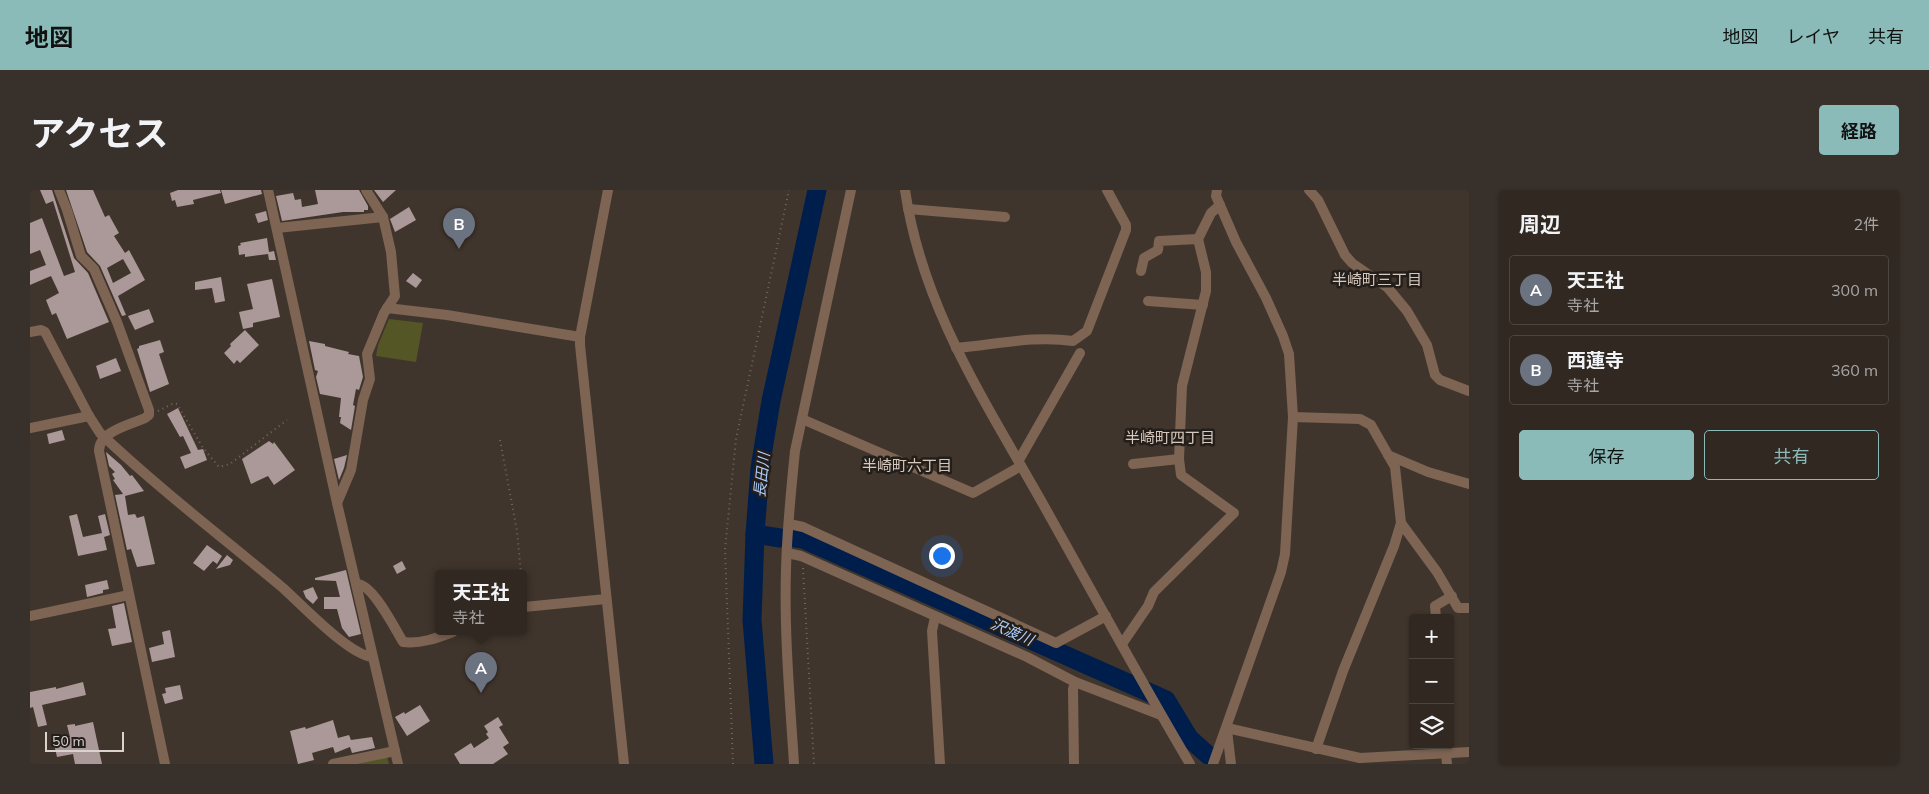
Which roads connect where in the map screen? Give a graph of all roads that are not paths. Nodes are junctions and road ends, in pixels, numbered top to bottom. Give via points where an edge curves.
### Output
1 (59, 190) edge
2 (268, 190) edge
3 (366, 190) edge
4 (608, 190) edge
5 (852, 190) edge
6 (905, 190) edge
7 (1107, 190) edge
8 (1217, 190) edge
9 (1309, 190) edge
10 (1220, 205) junction
11 (908, 209) junction
12 (383, 217) junction
13 (1006, 218) dead end
14 (277, 228) junction
15 (1198, 239) junction
16 (1141, 271) dead end
17 (1148, 301) dead end
18 (1203, 305) junction
19 (387, 308) junction
20 (30, 332) edge
21 (580, 337) junction
22 (956, 348) junction
23 (1080, 353) dead end
24 (1469, 392) edge
25 (89, 416) junction
26 (1294, 417) junction
27 (802, 419) junction
28 (30, 428) edge
29 (105, 438) junction
30 (1388, 455) junction
31 (1179, 459) junction
32 (1020, 463) junction
33 (1133, 464) dead end
34 (1469, 484) edge
35 (337, 503) junction
36 (1401, 523) junction
37 (789, 524) junction
38 (787, 553) junction
39 (356, 584) junction
40 (129, 595) junction
41 (1452, 596) junction
42 (606, 599) junction
43 (527, 607) edge
44 (1469, 608) edge
45 (1436, 614) edge
46 (30, 616) edge
47 (1106, 616) junction
48 (935, 617) junction
49 (443, 635) edge
50 (1122, 644) junction
51 (372, 657) junction
52 (1075, 682) junction
53 (1161, 715) junction
54 (1227, 728) junction
55 (1316, 749) junction
56 (395, 751) junction
57 (1469, 752) edge
58 (1444, 754) edge
59 (165, 764) edge
60 (333, 764) edge
61 (398, 764) edge
62 (624, 764) edge
63 (794, 764) edge
64 (940, 764) edge
65 (1074, 764) edge
66 (1190, 764) edge
67 (1213, 764) edge
68 (1231, 764) edge

1 - 29 street via 81,256 94,269 118,322 148,406 149,415 109,433
2 - 14 street
3 - 12 street
4 - 21 street
5 - 27 street
6 - 11 street
7 - 22 street via 1126,230 1087,331 1072,341 1036,340
8 - 10 street
9 - 24 street via 1318,200 1345,255 1388,288 1408,311 1427,345 1435,375
10 - 15 street via 1211,213
10 - 26 street via 1283,336 1289,354
11 - 13 street
11 - 22 street via 930,286
12 - 14 street
12 - 19 street via 391,252 395,296
14 - 35 street
15 - 16 street via 1159,241 1158,250 1144,258
15 - 18 street via 1206,272
17 - 18 street
18 - 31 street via 1182,386
19 - 21 street
19 - 35 street via 367,354 370,378 351,470
20 - 25 street via 45,332
21 - 42 street
22 - 32 street
23 - 32 street
25 - 28 street
25 - 29 street
26 - 30 street via 1360,419 1371,425
26 - 54 street via 1286,554
27 - 32 street via 973,493
27 - 37 street via 795,451
29 - 40 street via 99,451
29 - 51 street via 347,645
30 - 34 street via 1428,472
30 - 36 street via 1395,467
31 - 33 street
31 - 50 street via 1181,475 1234,513 1154,592
32 - 47 street
35 - 39 street
36 - 41 street
36 - 55 street
37 - 38 street
37 - 47 street via 803,527 1056,643
38 - 48 street via 801,556
38 - 63 street via 786,606
39 - 49 street via 363,584 371,591 403,642 421,642
39 - 51 street
40 - 46 street
40 - 59 street
41 - 44 street via 1458,608
41 - 45 street via 1435,606
42 - 43 street
42 - 62 street
47 - 50 street
48 - 52 street
48 - 64 street via 932,631
50 - 53 street
51 - 56 street
52 - 53 street
52 - 65 street via 1072,689
53 - 66 street
54 - 55 street
54 - 67 street
54 - 68 street
55 - 58 street via 1360,758
56 - 60 street
56 - 61 street
57 - 58 street

